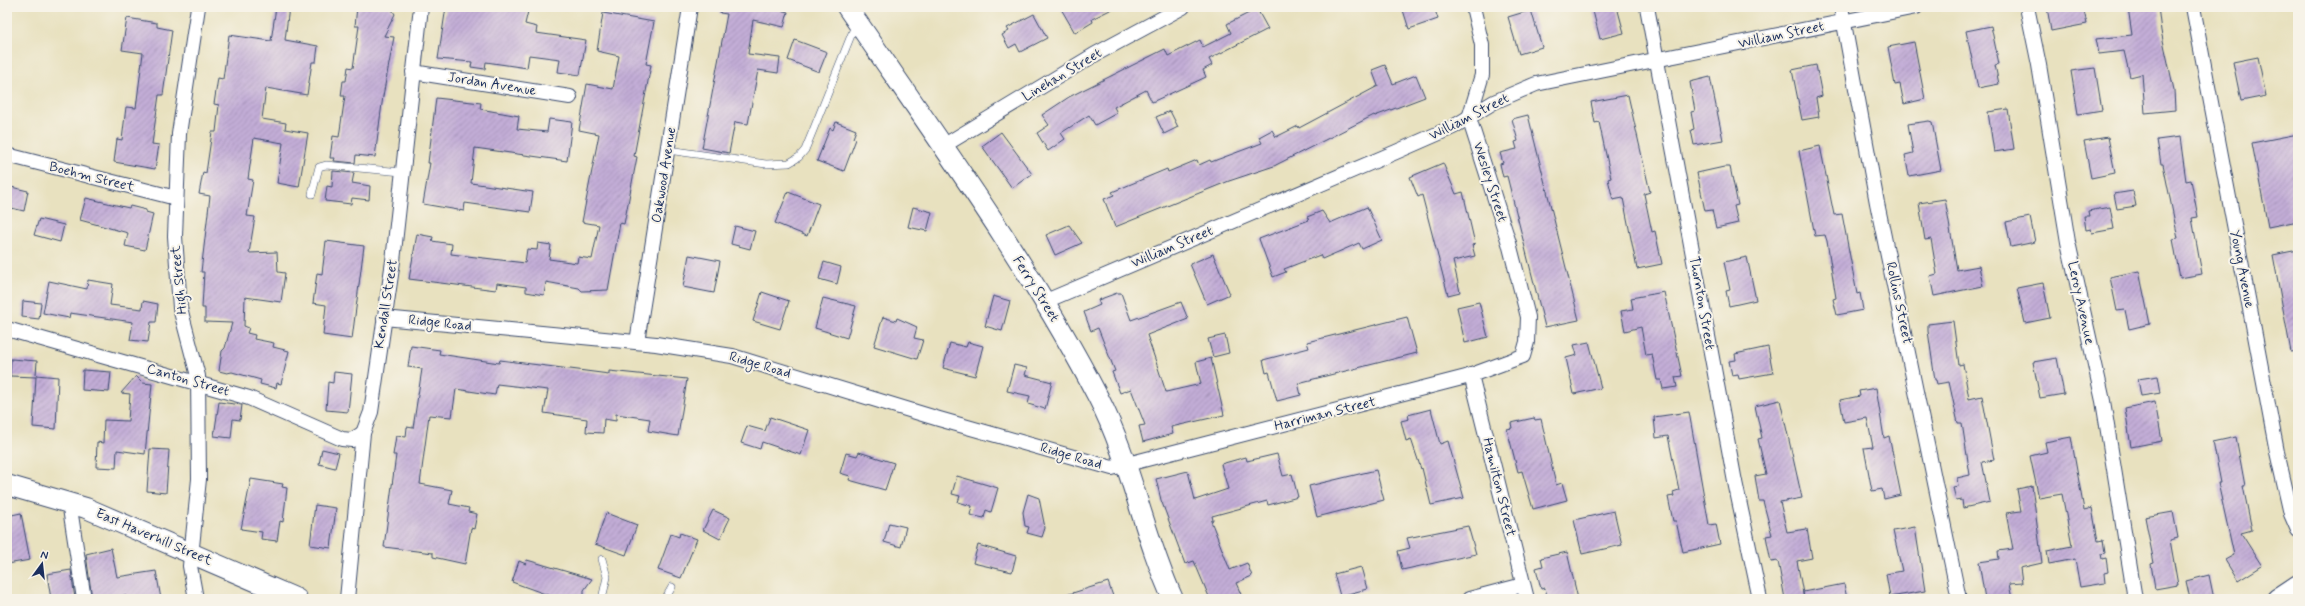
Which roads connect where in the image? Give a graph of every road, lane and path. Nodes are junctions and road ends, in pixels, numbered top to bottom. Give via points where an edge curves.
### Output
1 (198, 7) edge
2 (421, 7) edge
3 (690, 7) edge
4 (1183, 7) edge
5 (1473, 7) edge
6 (1647, 7) edge
7 (1842, 7) edge
8 (1916, 7) edge
9 (2027, 7) edge
10 (2193, 7) edge
11 (852, 14) edge
12 (1844, 22) junction
13 (1657, 61) junction
14 (413, 72) junction
15 (570, 96) dead end
16 (1469, 118) junction
17 (942, 146) junction
18 (668, 150) junction
19 (7, 155) edge
20 (402, 172) junction
21 (312, 194) dead end
22 (176, 198) junction
23 (1046, 301) junction
24 (384, 318) junction
25 (7, 329) edge
26 (637, 342) junction
27 (1523, 356) joint
28 (1471, 375) junction
29 (198, 383) junction
30 (363, 433) junction
31 (1125, 465) junction
32 (7, 485) edge
33 (69, 502) junction
34 (2298, 530) edge
35 (191, 552) junction
36 (602, 559) dead end
37 (1523, 585) junction
38 (2298, 585) edge
39 (672, 587) dead end
40 (84, 599) edge
41 (196, 599) edge
42 (297, 599) edge
43 (347, 599) edge
44 (602, 599) edge
45 (664, 599) edge
46 (1172, 599) edge
47 (1468, 599) edge
48 (1527, 599) edge
49 (1760, 599) edge
50 (1959, 599) edge
51 (2135, 599) edge
52 (2277, 599) edge

1 - 22 street, High Street via 179,134
2 - 14 street, Kendall Street
3 - 18 street, Oakwood Avenue
4 - 17 street, Linehan Street via 1094,55
5 - 16 street via 1482,44 1482,75
6 - 13 street, Thornton Street
7 - 12 street, Rollins Street
8 - 12 street, William Street
9 - 51 street, Leroy Avenue via 2040,65 2068,242 2103,401
10 - 34 street, Young Avenue via 2277,452 2291,514
11 - 17 street, Ferry Street
11 - 18 lane via 814,128 805,150 799,157 789,163 766,164
12 - 13 street, William Street
12 - 50 street, Rollins Street via 1877,203
13 - 16 street, William Street via 1536,84 1494,102
13 - 49 street, Thornton Street via 1734,474
14 - 15 street, Jordan Avenue
14 - 20 street, Kendall Street
16 - 23 street, William Street via 1396,152
16 - 27 street, Wesley Street via 1509,243 1528,316 1527,342
17 - 23 street, Ferry Street
18 - 26 street, Oakwood Avenue
19 - 22 street, Boehm Street
20 - 21 lane via 326,165 319,167
20 - 24 street, Kendall Street
22 - 29 street, High Street via 175,236 180,308
23 - 31 street, Ferry Street via 1099,399
24 - 26 street, Ridge Road
24 - 30 street, Kendall Street via 371,412
25 - 29 street, Canton Street
26 - 31 street, Ridge Road via 732,356 1112,468
27 - 28 street, Harriman Street
28 - 31 street, Harriman Street
28 - 37 street, Hamilton Street
29 - 30 street, Canton Street via 249,398 342,439 352,440
29 - 35 street, High Street via 199,479
30 - 43 street, Kendall Street
31 - 46 street, Ferry Street
32 - 33 street, East Haverhill Street
33 - 35 street, East Haverhill Street
33 - 40 street
35 - 41 street, High Street via 190,566
35 - 42 street, East Haverhill Street
36 - 44 lane via 607,577
37 - 47 street
37 - 48 street, Hamilton Street
38 - 52 street
39 - 45 lane

